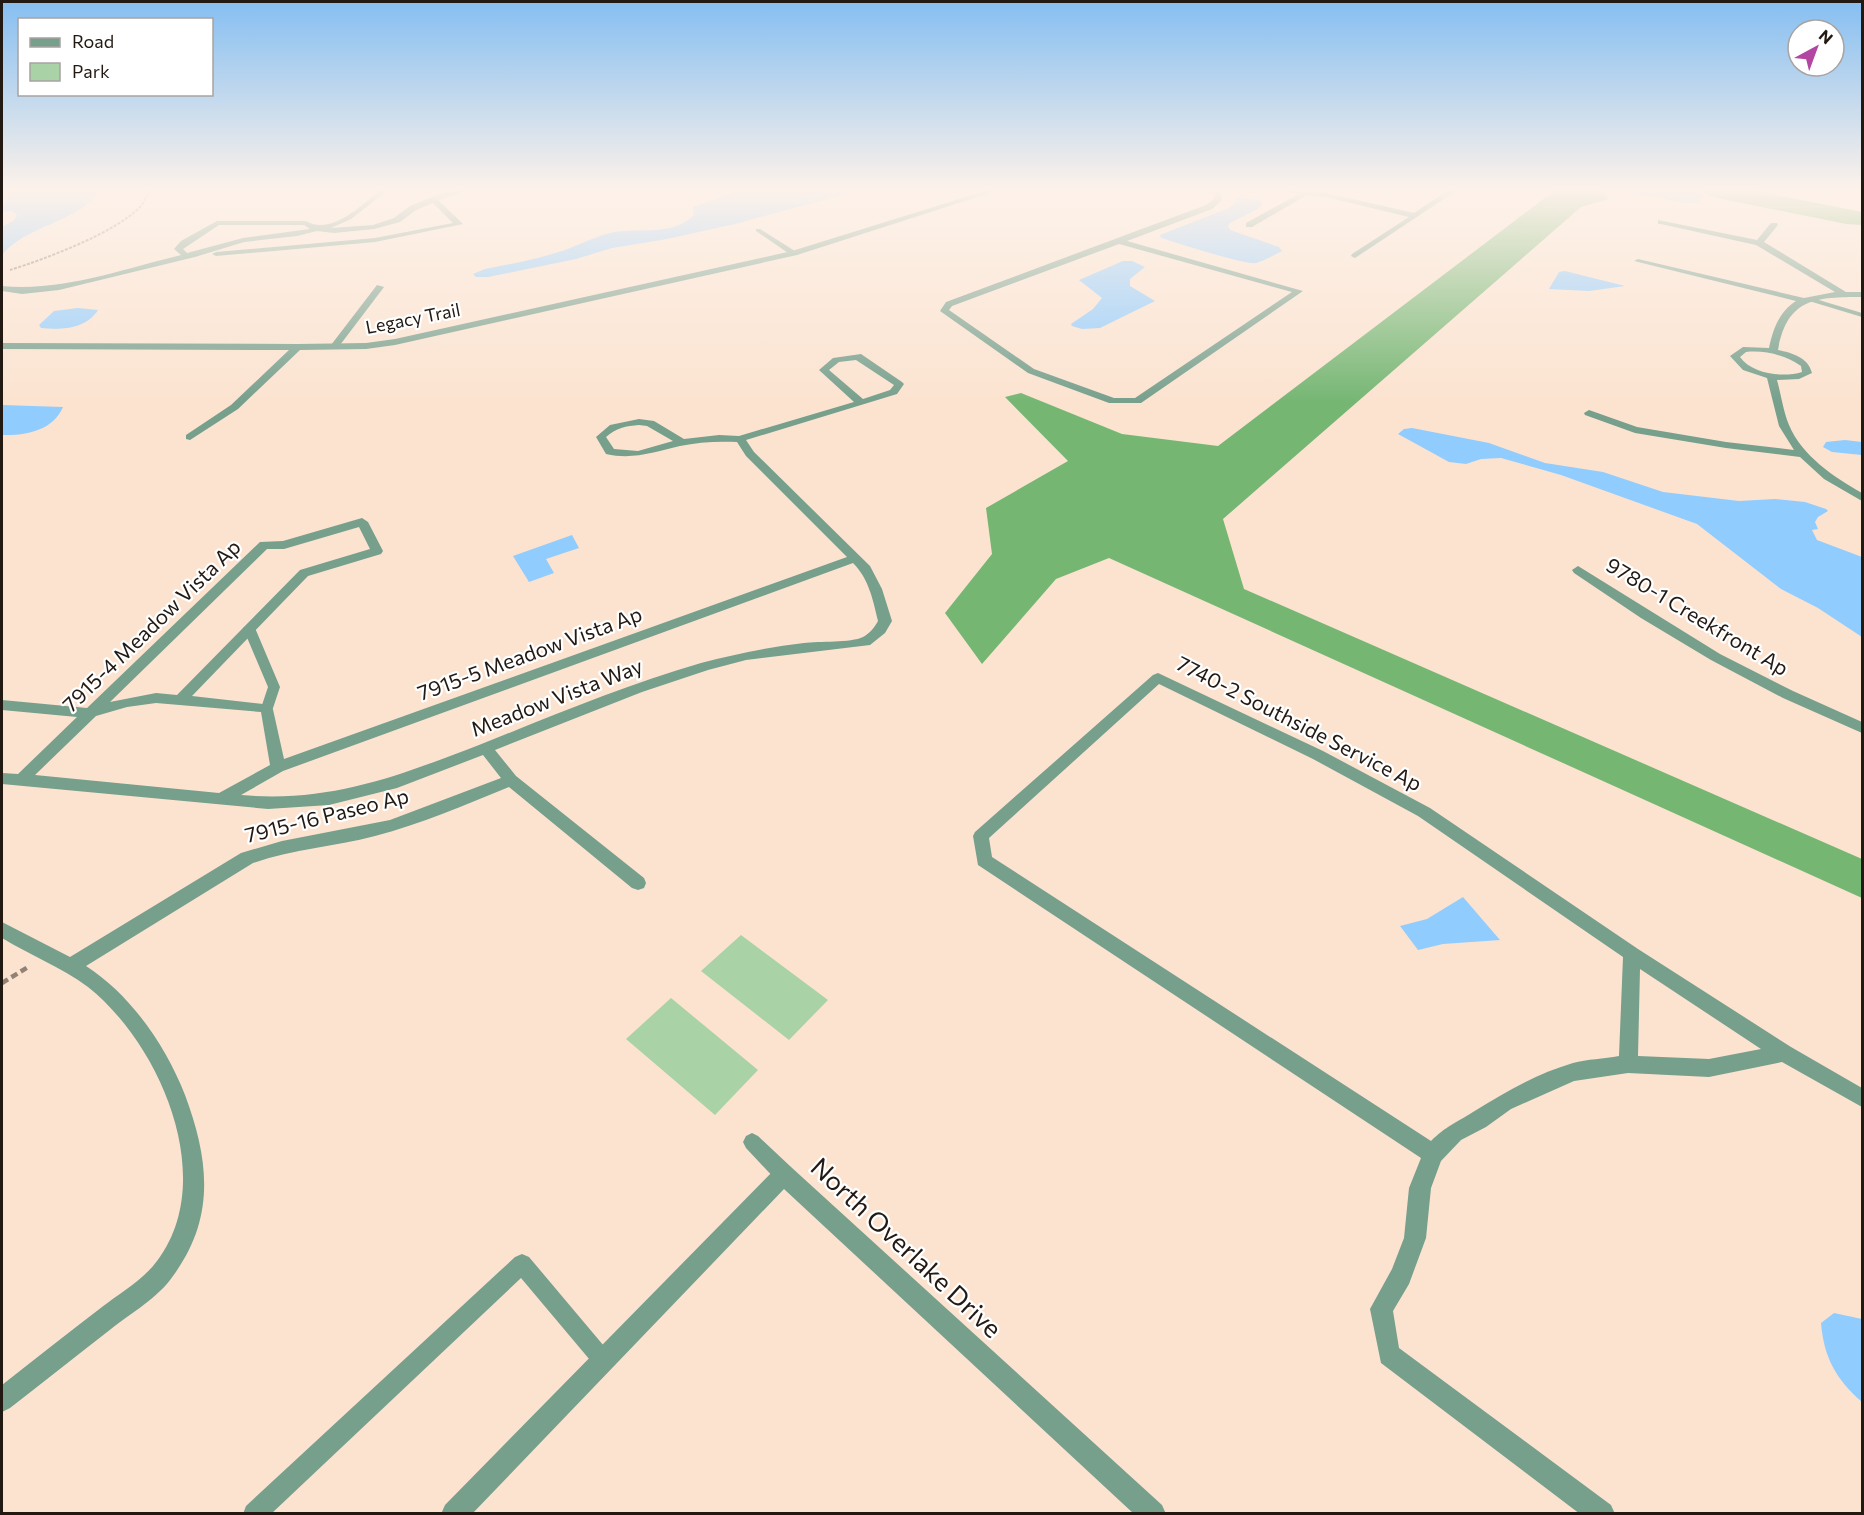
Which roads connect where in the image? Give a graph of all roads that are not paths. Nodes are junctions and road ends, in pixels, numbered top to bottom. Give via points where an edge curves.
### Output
1 (163, 262) edge
2 (755, 262) edge
3 (1063, 262) edge
4 (1194, 262) edge
5 (1641, 262) edge
6 (1790, 262) edge
7 (380, 288) dead end
8 (2, 289) edge
9 (1844, 294) junction
10 (1863, 294) edge
11 (1809, 300) junction
12 (1863, 315) edge
13 (2, 346) edge
14 (334, 347) junction
15 (297, 348) junction
16 (1773, 351) junction
17 (1771, 376) junction
18 (861, 403) junction
19 (1589, 413) dead end
20 (190, 437) dead end
21 (740, 440) junction
22 (681, 442) junction
23 (1803, 454) junction
24 (1863, 498) edge
25 (857, 558) junction
26 (1578, 570) dead end
27 (249, 628) junction
28 (180, 700) junction
29 (2, 705) edge
30 (267, 708) junction
31 (89, 713) junction
32 (1863, 728) edge
33 (486, 748) junction
34 (278, 767) junction
35 (2, 778) edge
36 (21, 780) junction
37 (511, 780) junction
38 (222, 798) junction
39 (638, 883) dead end
40 (2, 929) edge
41 (1632, 954) junction
42 (70, 967) junction
43 (1784, 1053) junction
44 (1628, 1064) junction
45 (1863, 1098) edge
46 (752, 1142) dead end
47 (1432, 1154) junction
48 (784, 1174) junction
49 (602, 1359) junction
50 (2, 1400) edge
51 (254, 1514) edge
52 (454, 1514) edge
53 (1153, 1514) edge
54 (1602, 1514) edge

1 - 8 street via 59,287
2 - 14 street, Legacy Trail via 405,339
3 - 4 street via 949,304 944,311 1031,371 1125,403 1137,401 1299,291
5 - 11 street
6 - 9 street
7 - 14 lane
9 - 10 street
9 - 11 street
11 - 12 lane
11 - 16 street via 1791,307 1777,330
13 - 15 street, Legacy Trail
14 - 15 street, Legacy Trail
15 - 20 street via 243,403
16 - 17 street via 1792,357 1807,373 1794,378
16 - 17 street via 1743,350 1735,356 1749,369
17 - 23 street via 1784,425
18 - 18 street via 894,392 899,384 861,357 829,362 824,370
18 - 21 street
19 - 23 street via 1635,430
21 - 22 street
21 - 25 street, Meadow Vista Way
22 - 22 street via 638,454 610,452 601,437 614,427 639,422 650,423
23 - 24 street
25 - 33 street, Meadow Vista Way via 876,590 885,621 865,642 806,646 704,667
25 - 34 street, 7915-5 Meadow Vista Ap
26 - 32 street, 9780-1 Creekfront Ap via 1730,666
27 - 28 street, 7915-4 Meadow Vista Ap
27 - 30 lane via 274,687
27 - 31 street, 7915-4 Meadow Vista Ap via 304,573 377,551 362,522 284,545 264,545
28 - 30 street
28 - 31 street via 128,702
29 - 31 street
30 - 34 street
31 - 36 street, 7915-4 Meadow Vista Ap
33 - 37 street
33 - 38 street, Meadow Vista Way via 397,782 329,799 268,803
34 - 38 street, 7915-5 Meadow Vista Ap
35 - 36 street, Meadow Vista Way
36 - 38 street, Meadow Vista Way
37 - 39 street
37 - 42 street, 7915-16 Paseo Ap via 391,826 276,848 247,858
40 - 42 street
41 - 43 street, 7740-2 Southside Service Ap
41 - 44 street
41 - 47 street, 7740-2 Southside Service Ap via 1424,812 1318,755 1158,678 981,836 984,860
42 - 50 street via 105,991 161,1061 177,1097 191,1147 196,1199 186,1237 165,1270
43 - 44 street via 1709,1068
43 - 45 street, 7740-2 Southside Service Ap
44 - 47 street via 1574,1072 1544,1083 1454,1133
46 - 48 lane
47 - 54 street via 1420,1188 1415,1238 1401,1276 1381,1309 1389,1355
48 - 49 street, North Overlake Drive
48 - 53 street, North Overlake Drive
49 - 51 lane via 522,1264
49 - 52 street, North Overlake Drive

